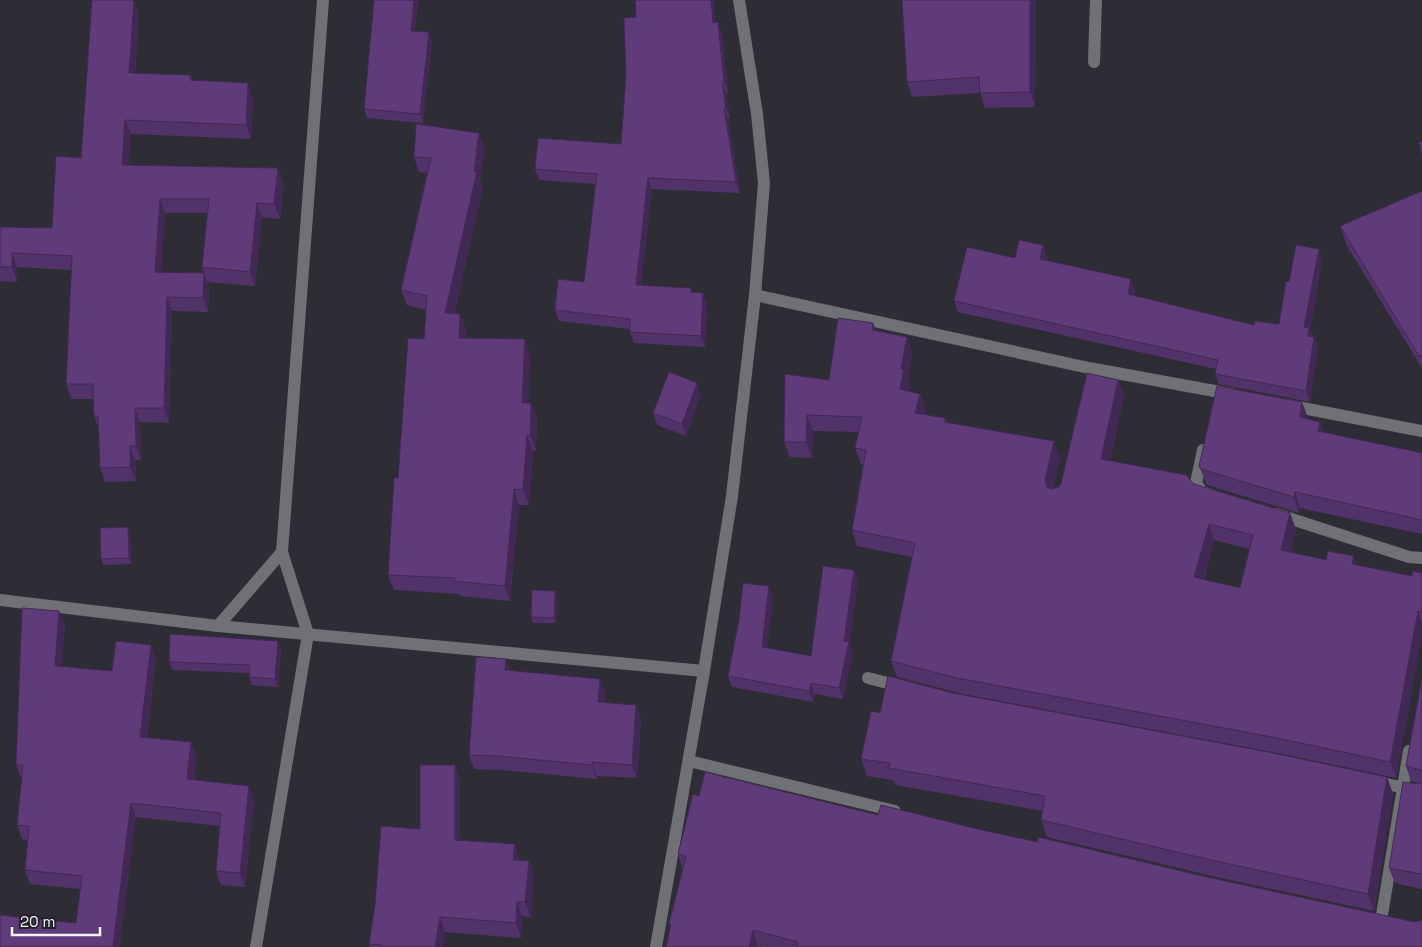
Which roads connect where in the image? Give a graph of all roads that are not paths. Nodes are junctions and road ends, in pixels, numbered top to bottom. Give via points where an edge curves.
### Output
1 (323, 0) edge
2 (739, 0) edge
3 (1096, 0) edge
4 (1094, 62) dead end
5 (755, 295) junction
6 (1243, 397) edge
7 (1271, 402) edge
8 (1422, 431) edge
9 (1206, 437) edge
10 (1221, 498) edge
11 (1268, 512) edge
12 (282, 552) junction
13 (1422, 558) edge
14 (0, 600) edge
15 (218, 626) junction
16 (308, 634) junction
17 (704, 671) junction
18 (868, 678) dead end
19 (915, 690) edge
20 (1410, 742) edge
21 (689, 761) junction
22 (1363, 779) edge
23 (1402, 788) junction
24 (1422, 792) edge
25 (911, 815) edge
26 (1397, 925) edge
27 (256, 947) edge
28 (656, 947) edge

1 - 12 street
2 - 5 street via 764,183
3 - 4 street
5 - 6 street via 1088,373 1215,396
5 - 17 street via 732,496
7 - 8 street
9 - 10 street via 1196,482 1202,492
11 - 13 street via 1408,557
12 - 15 street
12 - 16 street
14 - 15 street
15 - 16 street
16 - 17 street
16 - 27 street
17 - 21 street
18 - 19 street
20 - 23 street
21 - 25 street
21 - 28 street
22 - 23 street
23 - 24 street
23 - 26 street via 1376,920

